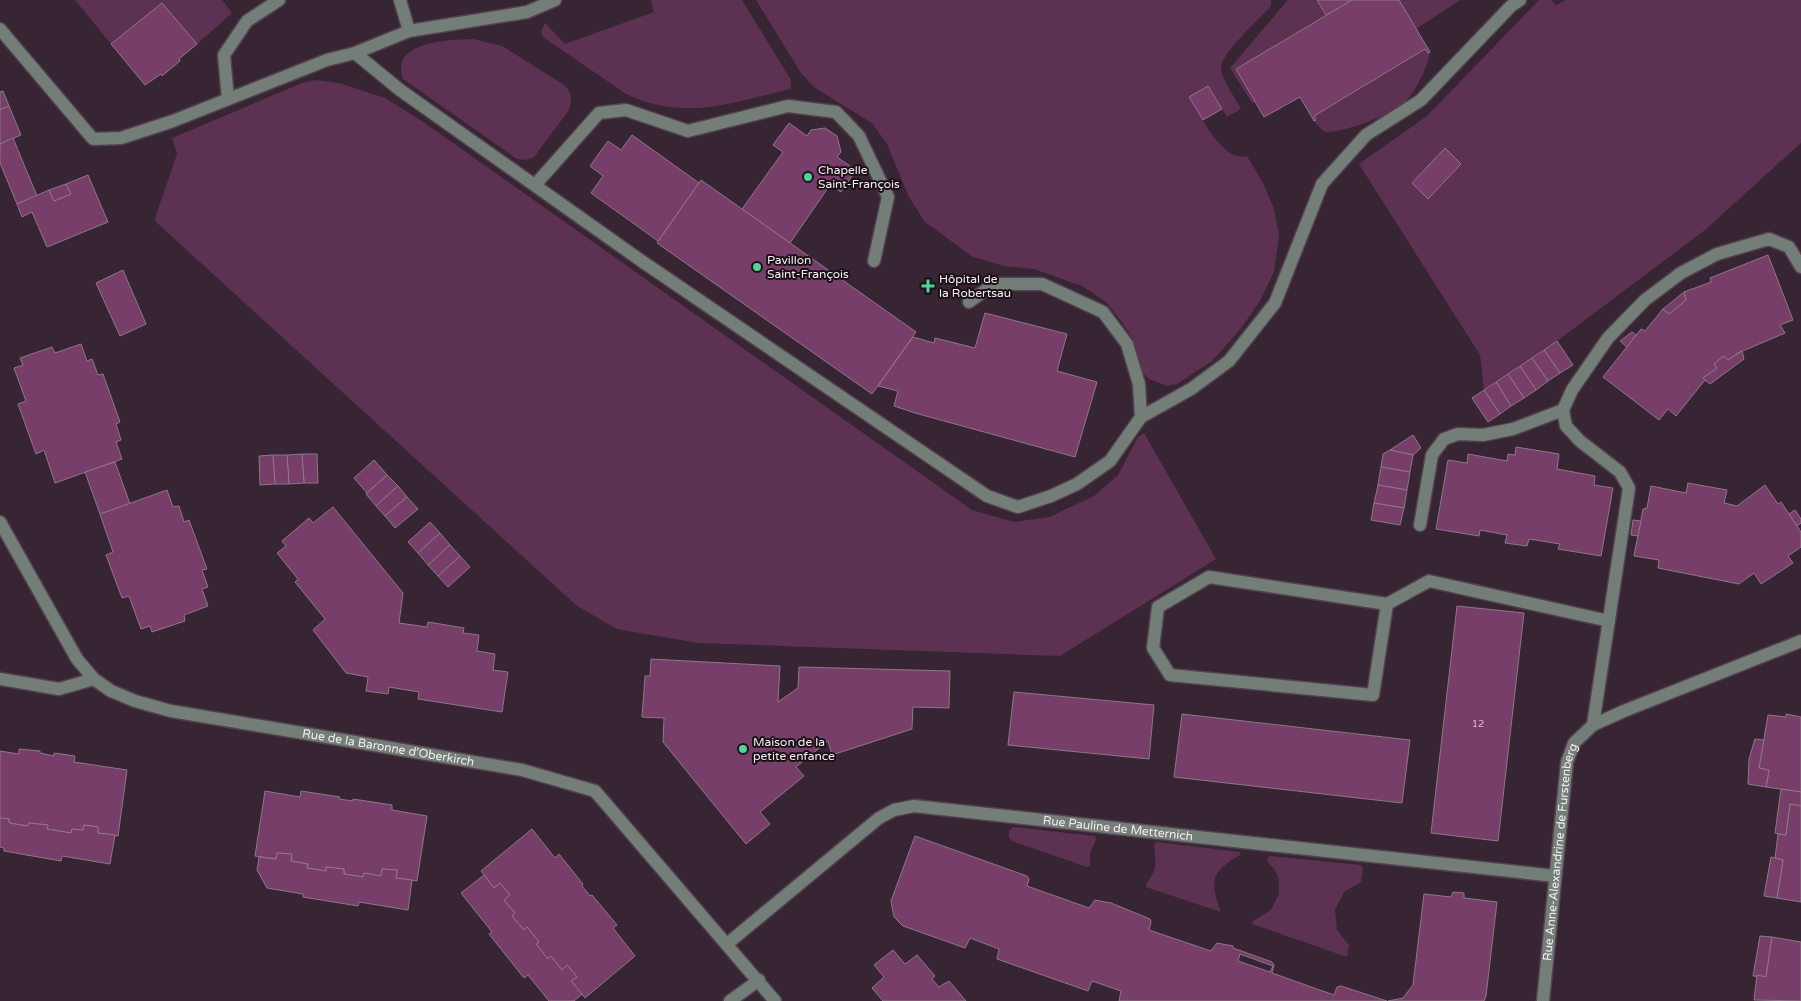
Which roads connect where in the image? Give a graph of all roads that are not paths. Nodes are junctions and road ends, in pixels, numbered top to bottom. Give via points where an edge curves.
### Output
1 (279, 0) edge
2 (400, 0) edge
3 (555, 0) edge
4 (1520, 0) edge
5 (0, 29) edge
6 (409, 31) junction
7 (356, 54) junction
8 (228, 99) junction
9 (535, 185) junction
10 (874, 261) dead end
11 (1801, 267) edge
12 (969, 302) dead end
13 (1563, 410) junction
14 (1141, 417) junction
15 (0, 522) edge
16 (1420, 525) dead end
17 (1387, 604) junction
18 (1609, 621) junction
19 (1801, 642) edge
20 (0, 679) edge
21 (94, 679) junction
22 (1593, 725) junction
23 (1555, 876) junction
24 (727, 944) junction
25 (759, 980) junction
26 (730, 1001) edge
27 (775, 1001) edge
28 (1543, 1001) edge

1 - 8 street via 247,21 224,55
2 - 6 street
3 - 6 street via 527,12
4 - 14 street via 1421,100 1366,135 1322,184 1275,303 1229,361 1191,389
5 - 8 street via 93,139 121,138
6 - 7 street
7 - 8 street via 327,60
7 - 9 street via 400,90
9 - 10 street via 599,113 626,110 688,131 788,106 836,112 859,136 888,198
9 - 14 street via 986,496 1018,507 1077,484 1110,460
11 - 13 street via 1789,247 1769,239 1717,254 1681,273 1645,300 1608,338 1572,390
12 - 14 street via 994,284 1042,284 1103,312 1127,344 1139,384
13 - 16 street via 1512,429 1458,434 1444,439 1432,455
13 - 18 street via 1566,426 1620,472 1629,488
15 - 21 street, Rue de la Baronne d'Oberkirch via 77,659
17 - 17 street via 1209,577 1158,607 1154,648 1170,675 1373,695
17 - 18 street via 1429,581
18 - 22 street
19 - 22 street, Rue Anne-Alexandrine de Furstenberg
20 - 21 street via 59,689
21 - 24 street, Rue de la Baronne d'Oberkirch via 127,698 171,711 522,770 595,791
22 - 23 street, Rue Anne-Alexandrine de Furstenberg via 1574,743 1567,762
23 - 24 street, Rue Pauline de Metternich via 914,806 894,810 879,818
23 - 28 street, Rue Anne-Alexandrine de Furstenberg
24 - 25 street, Rue de la Baronne d'Oberkirch
25 - 26 street
25 - 27 street, Rue de la Baronne d'Oberkirch

